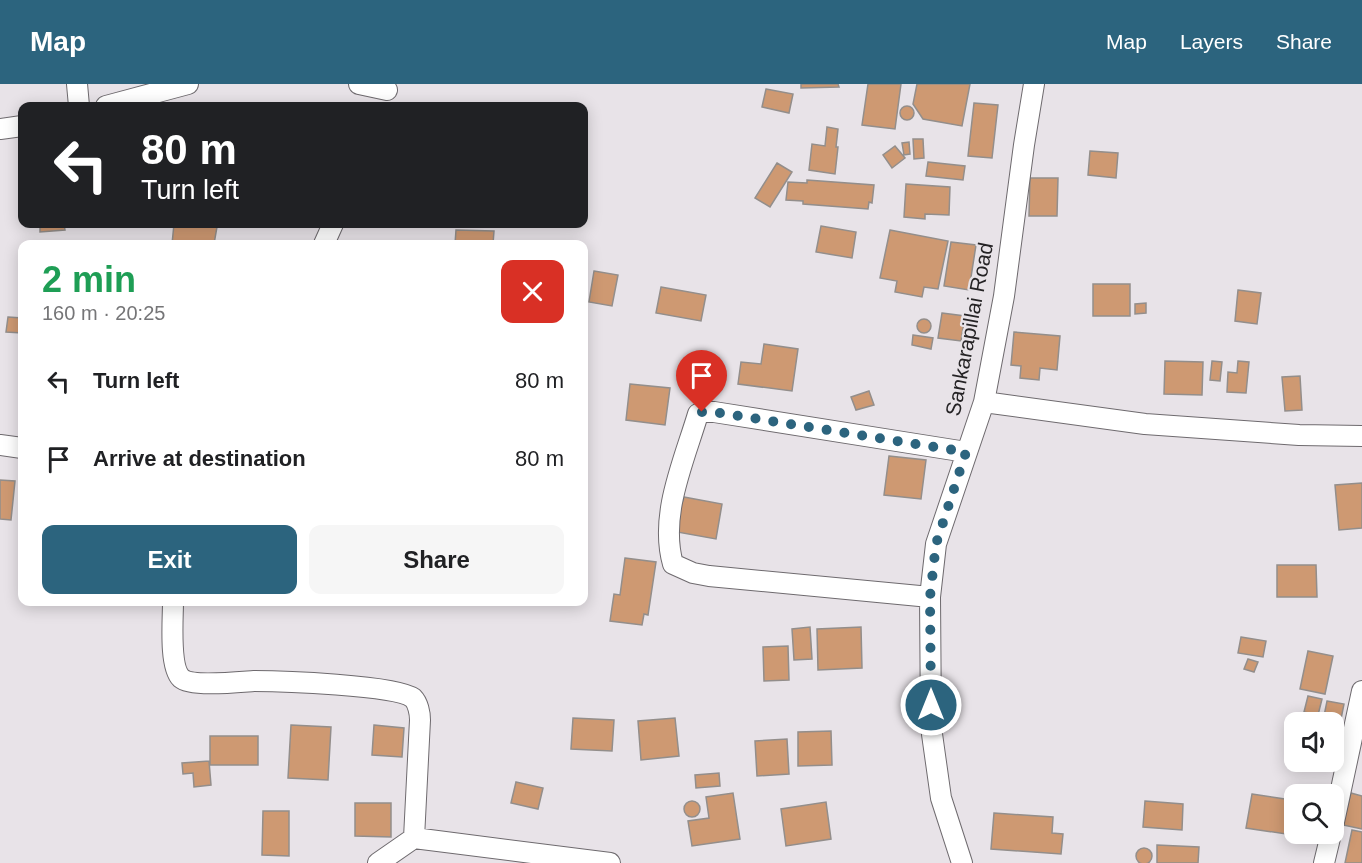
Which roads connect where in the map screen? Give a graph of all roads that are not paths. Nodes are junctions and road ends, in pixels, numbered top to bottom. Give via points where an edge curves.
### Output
1 (77, 84) edge
2 (188, 84) edge
3 (359, 84) edge
4 (1034, 84) edge
5 (386, 94) edge
6 (79, 102) edge
7 (121, 102) edge
8 (18, 127) edge
9 (0, 129) edge
10 (984, 402) junction
11 (1362, 436) edge
12 (0, 445) edge
13 (18, 447) edge
14 (966, 452) junction
15 (930, 597) junction
16 (173, 606) edge
17 (1362, 691) edge
18 (1342, 784) edge
19 (414, 838) junction
20 (1329, 844) edge
21 (378, 863) edge
22 (610, 863) edge
23 (962, 863) edge
24 (1324, 863) edge

1 - 6 street
2 - 7 street
3 - 5 street
4 - 10 street, Sankarapillai Road via 1004,296
8 - 9 street
10 - 11 street via 1145,424
10 - 14 street, Sankarapillai Road
12 - 13 street
14 - 15 street, Sankarapillai Road via 936,544
14 - 15 street via 702,412 698,414 675,490 669,547 674,564 683,570 709,576
15 - 23 street, Sankarapillai Road via 931,727 941,798
16 - 19 street via 174,667 182,679 194,683 342,685 411,697 420,713
17 - 18 street
19 - 21 street
19 - 22 street
20 - 24 street

